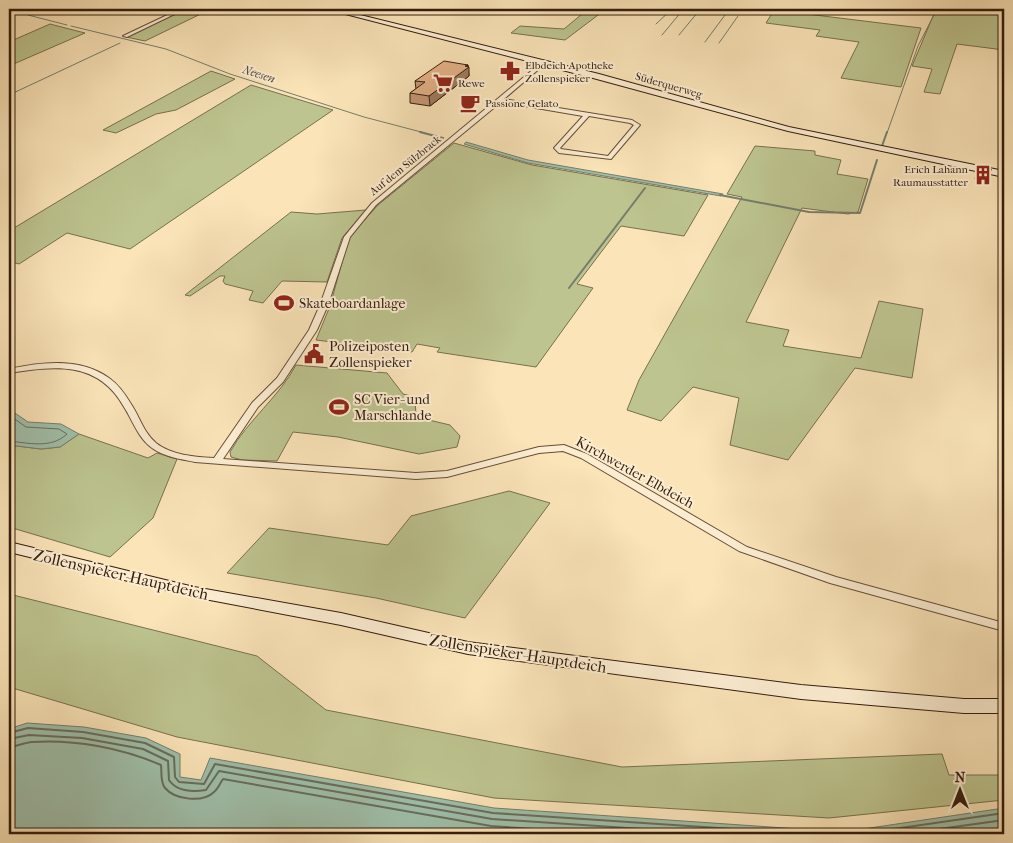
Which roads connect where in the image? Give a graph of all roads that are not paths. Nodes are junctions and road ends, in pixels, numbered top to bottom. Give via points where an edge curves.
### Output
1 (183, 9) edge
2 (329, 9) edge
3 (125, 36) dead end
4 (544, 63) junction
5 (500, 100) junction
6 (586, 115) junction
7 (1004, 174) edge
8 (9, 371) edge
9 (217, 461) junction
10 (9, 548) edge
11 (1004, 627) edge
12 (1004, 706) edge

1 - 3 street
2 - 4 street, Süderquerweg
4 - 5 street, Auf dem Sülzbrack
4 - 7 street, Süderquerweg via 788,129
5 - 6 street
5 - 9 street, Auf dem Sülzbrack via 374,204 346,237 313,330 285,373 255,405
6 - 6 street via 632,122 637,125 609,158 559,151 557,148
8 - 9 street, Kirchwerder Elbdeich via 27,367 81,367 104,376 121,392 144,437 158,449
9 - 11 street, Kirchwerder Elbdeich via 416,476 447,474 539,450 564,448 584,456 743,549 834,580
10 - 12 street, Zollenspieker-Hauptdeich via 194,592 505,654 801,692

